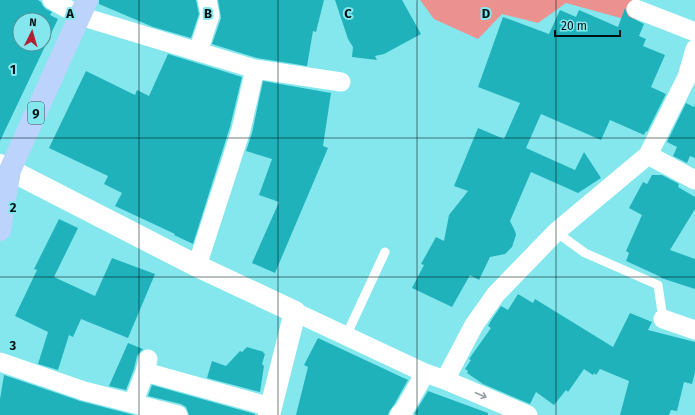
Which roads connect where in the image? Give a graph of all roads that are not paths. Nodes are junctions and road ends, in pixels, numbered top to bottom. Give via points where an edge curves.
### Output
1 (52, 0) edge
2 (207, 0) edge
3 (84, 8) edge
4 (636, 9) dead end
5 (695, 32) edge
6 (695, 49) edge
7 (198, 52) junction
8 (255, 69) junction
9 (341, 82) dead end
10 (648, 156) junction
11 (5, 168) edge
12 (695, 180) edge
13 (0, 230) edge
14 (556, 232) junction
15 (385, 252) dead end
16 (197, 266) junction
17 (295, 312) junction
18 (663, 319) joint
19 (695, 330) edge
20 (346, 336) junction
21 (0, 362) edge
22 (425, 373) junction
23 (445, 380) junction
24 (133, 403) junction
25 (270, 411) edge
26 (178, 415) edge
27 (399, 415) edge
28 (528, 415) edge

1 - 3 street
2 - 7 street via 210,15
3 - 7 street
3 - 11 main road, 9
4 - 5 street
6 - 10 street via 688,77
7 - 8 street
8 - 9 street
8 - 16 street via 240,130
10 - 12 street
10 - 14 street
11 - 13 main road, 9
11 - 16 street
14 - 18 lane via 585,253 658,285
14 - 23 street via 496,294 474,325
15 - 20 lane
16 - 17 street
17 - 20 street
17 - 25 street
18 - 19 street
20 - 22 street
21 - 24 street via 84,391
22 - 23 street
22 - 27 street
23 -> 28 street
24 - 25 street via 147,366
24 - 26 street

